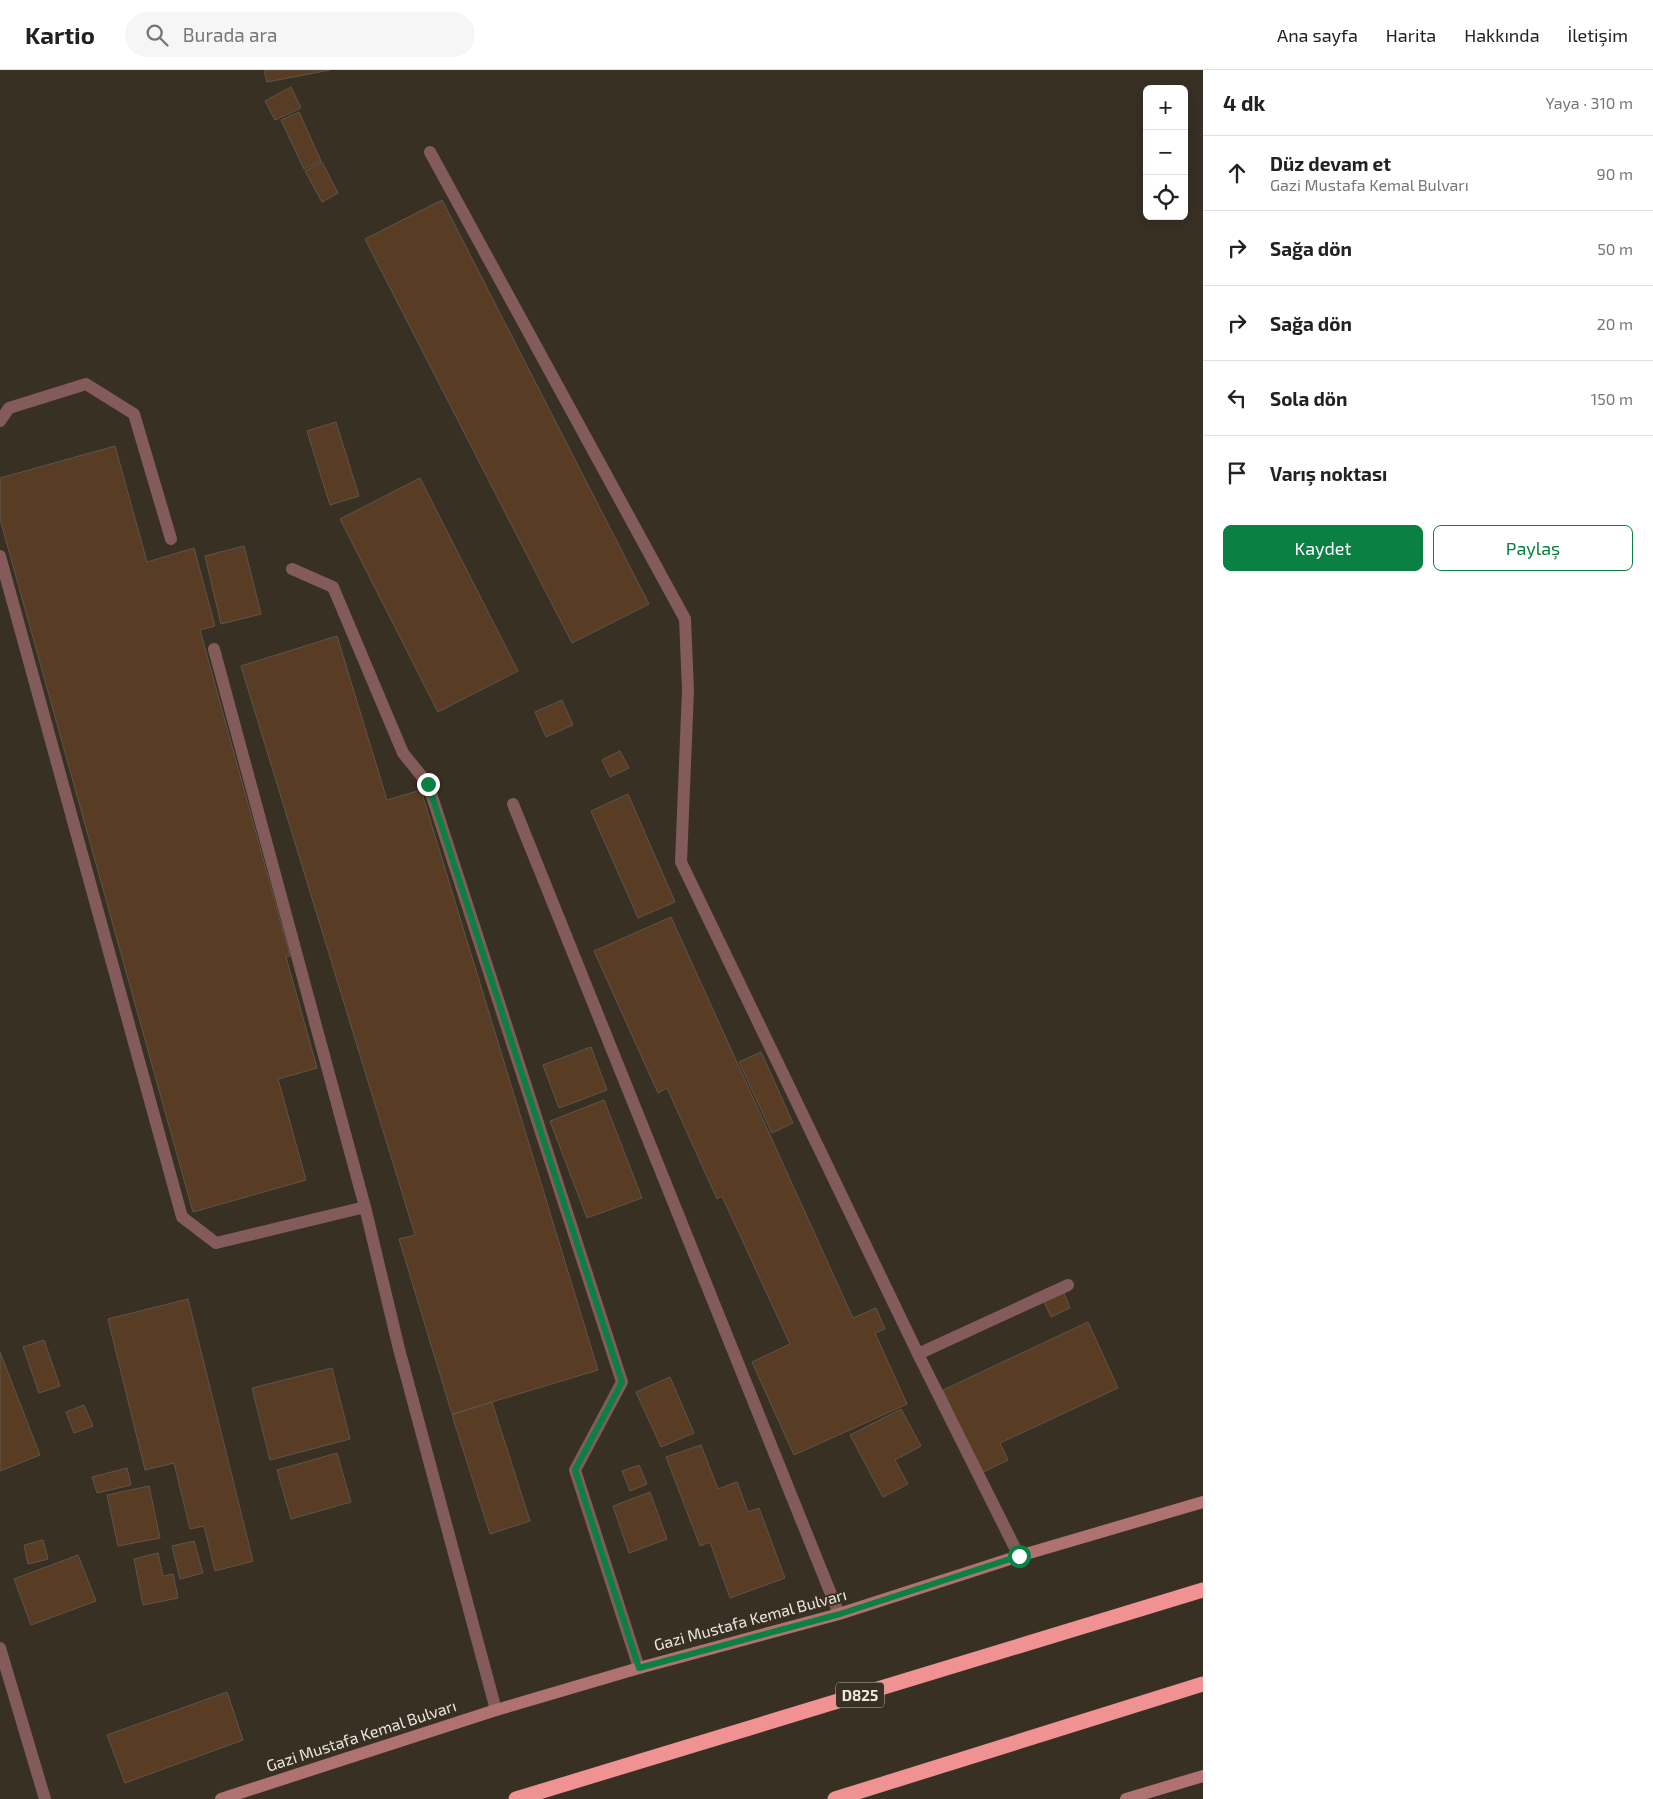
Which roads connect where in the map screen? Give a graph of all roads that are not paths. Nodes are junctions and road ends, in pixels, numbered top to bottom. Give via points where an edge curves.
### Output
1 (430, 152) dead end
2 (0, 421) edge
3 (171, 539) dead end
4 (0, 556) edge
5 (292, 569) dead end
6 (214, 649) dead end
7 (513, 804) dead end
8 (365, 1207) junction
9 (1068, 1285) dead end
10 (918, 1354) junction
11 (1203, 1502) edge
12 (1019, 1556) junction
13 (1203, 1590) edge
14 (840, 1614) junction
15 (0, 1648) edge
16 (639, 1668) junction
17 (1203, 1684) edge
18 (496, 1710) junction
19 (1203, 1776) edge
20 (45, 1799) edge
21 (220, 1799) edge
22 (516, 1799) edge
23 (835, 1799) edge
24 (1126, 1799) edge

1 - 10 street via 685,619 688,690 681,862
2 - 3 street via 9,408 86,384 134,414
4 - 8 street via 182,1217 216,1243
5 - 16 street via 332,587 403,753 428,784 622,1382 575,1470
6 - 8 street
7 - 14 street
8 - 18 street via 399,1349
9 - 10 street
10 - 12 street
11 - 12 street, Gazi Mustafa Kemal Bulvarı
12 - 14 street, Gazi Mustafa Kemal Bulvarı
13 - 22 highway, D825
14 - 16 street, Gazi Mustafa Kemal Bulvarı
15 - 20 street
16 - 18 street, Gazi Mustafa Kemal Bulvarı
17 - 23 highway
18 - 21 street, Gazi Mustafa Kemal Bulvarı
19 - 24 street

